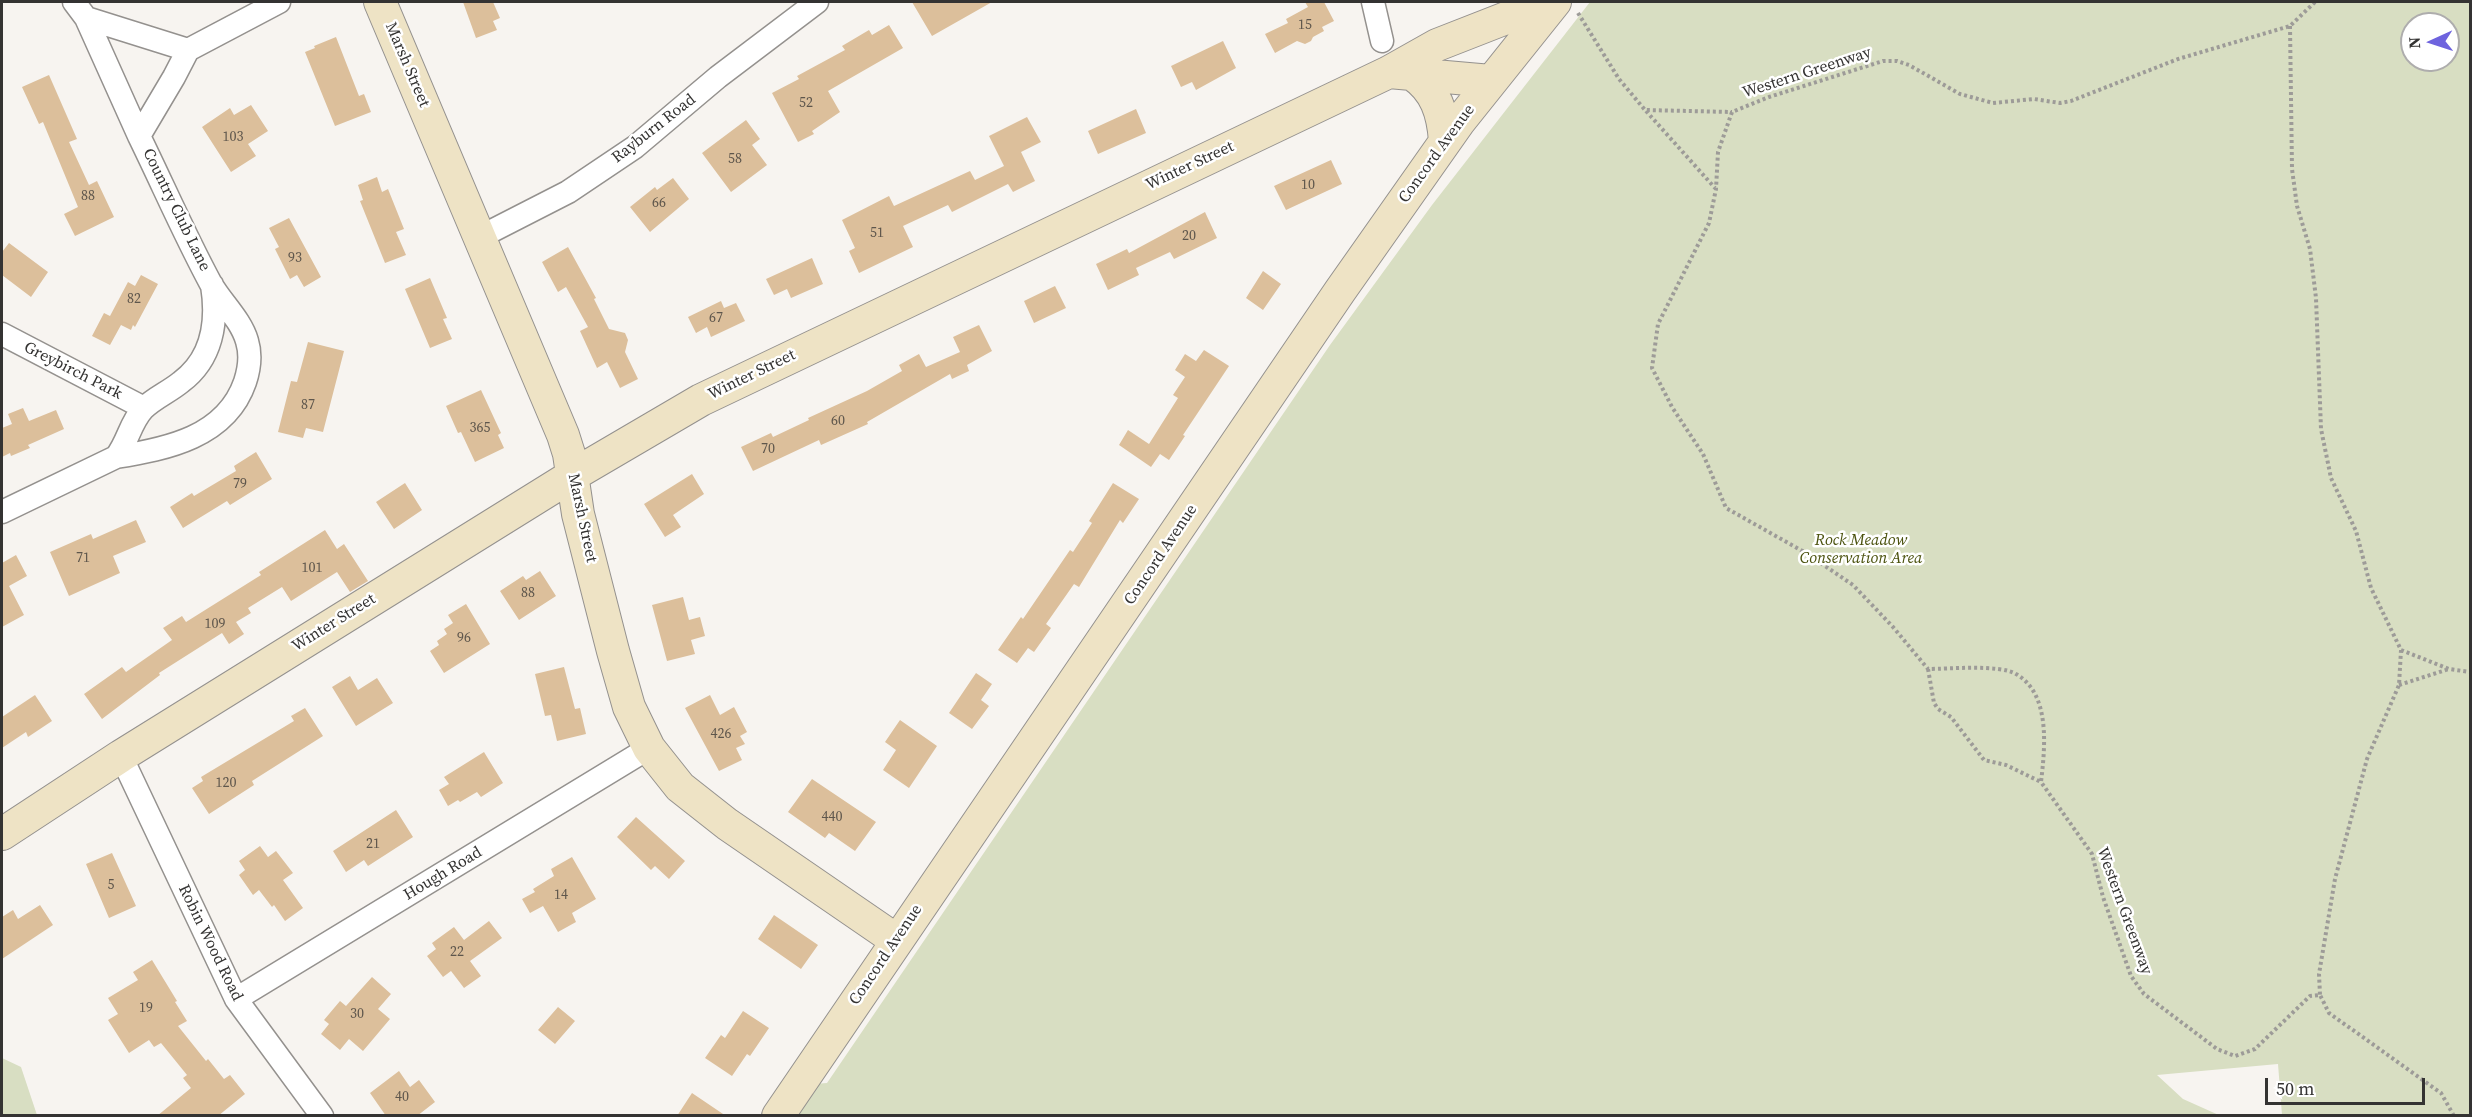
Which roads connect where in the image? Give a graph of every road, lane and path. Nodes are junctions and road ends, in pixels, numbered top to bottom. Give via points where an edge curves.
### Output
1 (279, 2) edge
2 (380, 2) edge
3 (817, 2) edge
4 (1373, 2) edge
5 (1547, 2) edge
6 (2315, 2) edge
7 (1566, 6) edge
8 (80, 10) edge
9 (2290, 26) junction
10 (1382, 41) dead end
11 (1437, 45) junction
12 (188, 50) junction
13 (1400, 73) junction
14 (1498, 73) junction
15 (1645, 110) junction
16 (1732, 112) junction
17 (140, 136) junction
18 (1445, 141) junction
19 (1716, 189) junction
20 (480, 237) junction
21 (212, 284) junction
22 (2, 334) edge
23 (144, 408) junction
24 (116, 457) junction
25 (573, 475) junction
26 (2, 512) edge
27 (2401, 650) junction
28 (1928, 669) junction
29 (2449, 669) junction
30 (2470, 672) edge
31 (2399, 684) junction
32 (649, 748) junction
33 (121, 756) junction
34 (2041, 782) junction
35 (2, 834) edge
36 (896, 940) junction
37 (2320, 995) junction
38 (236, 999) junction
39 (322, 1116) edge
40 (778, 1116) edge
41 (2454, 1116) edge

1 - 12 street
2 - 20 main road, Marsh Street
3 - 20 street, Rayburn Road via 718,77 635,147 568,192
4 - 10 street
5 - 11 main road, Winter Street
6 - 9 path, Western Greenway
7 - 14 main road, Concord Avenue
7 - 15 path
8 - 12 street, Country Club Lane
8 - 17 street, Country Club Lane
9 - 16 path, Western Greenway via 2178,59 2060,103 2034,99 1993,103 1960,94 1910,65 1883,61
9 - 27 path via 2292,169 2314,278 2321,429 2331,478 2356,531 2371,588
11 - 13 main road, Winter Street
11 - 14 main road via 1453,44 1488,56
12 - 17 street, Country Club Lane
13 - 14 main road
13 - 18 main road via 1425,84 1435,97
13 - 25 main road, Winter Street via 736,381
14 - 18 main road, Concord Avenue
15 - 16 path
15 - 19 path
16 - 19 path, Western Greenway via 1719,153
17 - 21 street, Country Club Lane
18 - 36 main road, Concord Avenue
19 - 28 path, Western Greenway via 1709,223 1659,324 1652,368 1703,454 1726,508 1853,585
20 - 25 main road, Marsh Street via 563,435
21 - 23 street, Country Club Lane via 214,324 203,357 195,371
21 - 24 street, Country Club Lane via 244,332 248,345 242,393 232,408 205,431 167,447
22 - 23 street, Greybirch Park
23 - 24 street, Country Club Lane
24 - 26 street, Country Club Lane
25 - 32 main road, Marsh Street via 613,651 629,707
25 - 33 main road, Winter Street
27 - 29 path
27 - 31 path
28 - 34 path via 1934,703 1951,717 1984,760 2006,765
28 - 34 path via 2000,670 2015,673 2031,687 2043,715
29 - 30 path
29 - 31 path
31 - 37 path via 2367,759 2335,879 2319,974
32 - 36 main road, Marsh Street via 680,787 727,824
32 - 38 street, Hough Road
33 - 35 main road, Winter Street
33 - 38 street, Robin Wood Road
34 - 37 path, Western Greenway via 2092,854 2131,976 2144,994 2217,1048 2235,1056 2255,1049 2310,996
36 - 40 main road, Concord Avenue
37 - 41 path via 2329,1013 2441,1093
38 - 39 street, Robin Wood Road

